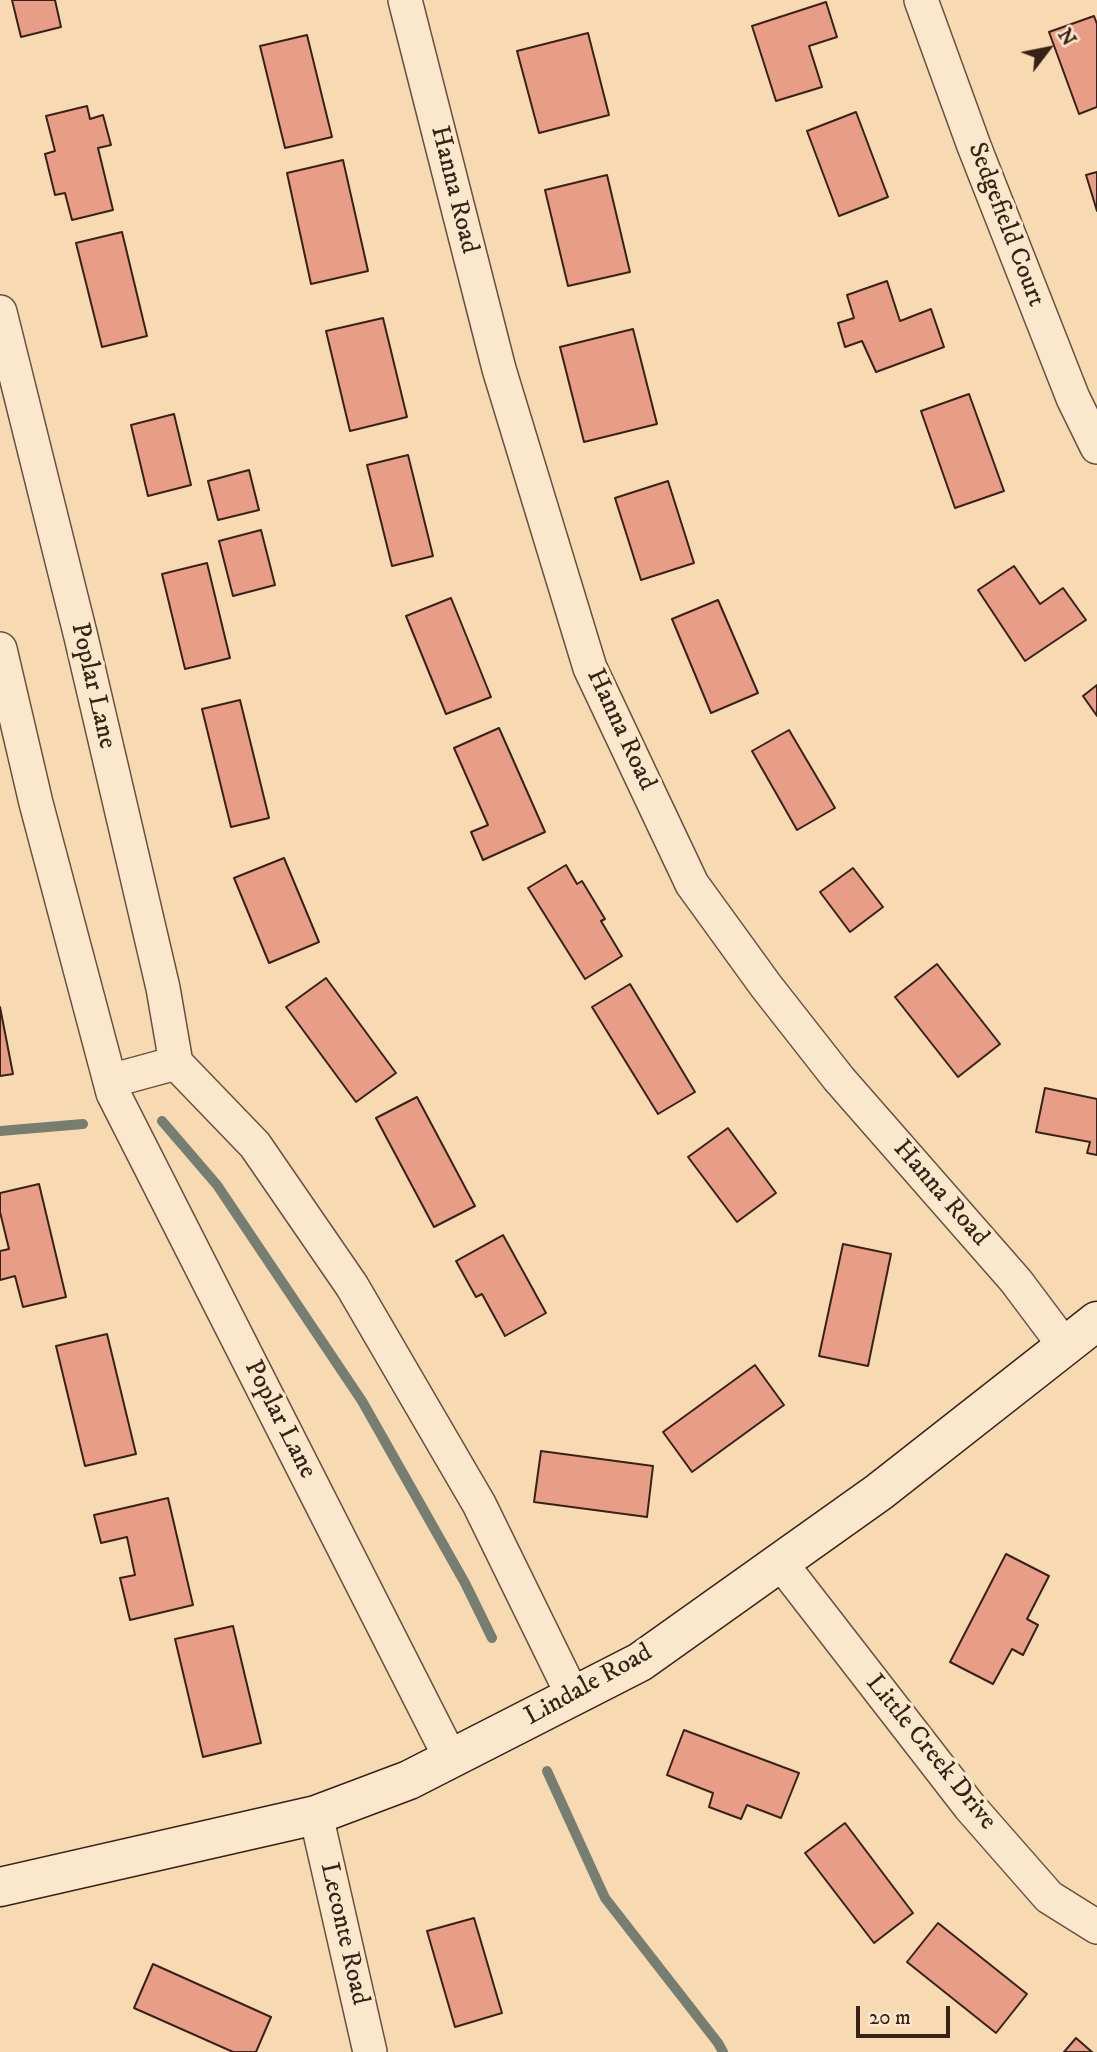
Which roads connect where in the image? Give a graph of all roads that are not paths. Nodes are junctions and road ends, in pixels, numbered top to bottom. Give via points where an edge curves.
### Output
1 (405, 0) edge
2 (921, 0) edge
3 (0, 312) edge
4 (1097, 447) edge
5 (0, 649) edge
6 (176, 1063) junction
7 (110, 1081) junction
8 (1097, 1321) edge
9 (1064, 1346) junction
10 (780, 1562) junction
11 (573, 1696) junction
12 (451, 1759) junction
13 (316, 1815) junction
14 (0, 1887) edge
15 (1097, 1927) edge
16 (370, 2052) edge

1 - 9 street, Hanna Road via 499,369 590,668 692,884 839,1079 1016,1280
2 - 4 street, Sedgefield Court via 1073,398
3 - 6 street, Poplar Lane via 160,974
5 - 7 street, Poplar Lane
6 - 7 street
6 - 11 street via 255,1145 352,1286 479,1504
7 - 12 street, Poplar Lane
8 - 9 street, Lindale Road
9 - 10 street, Lindale Road via 879,1492
10 - 11 street, Lindale Road via 640,1662
10 - 15 street, Little Creek Drive via 970,1807 1049,1896
11 - 12 street, Lindale Road
12 - 13 street, Lindale Road
13 - 14 street, Lindale Road
13 - 16 street, Leconte Road

